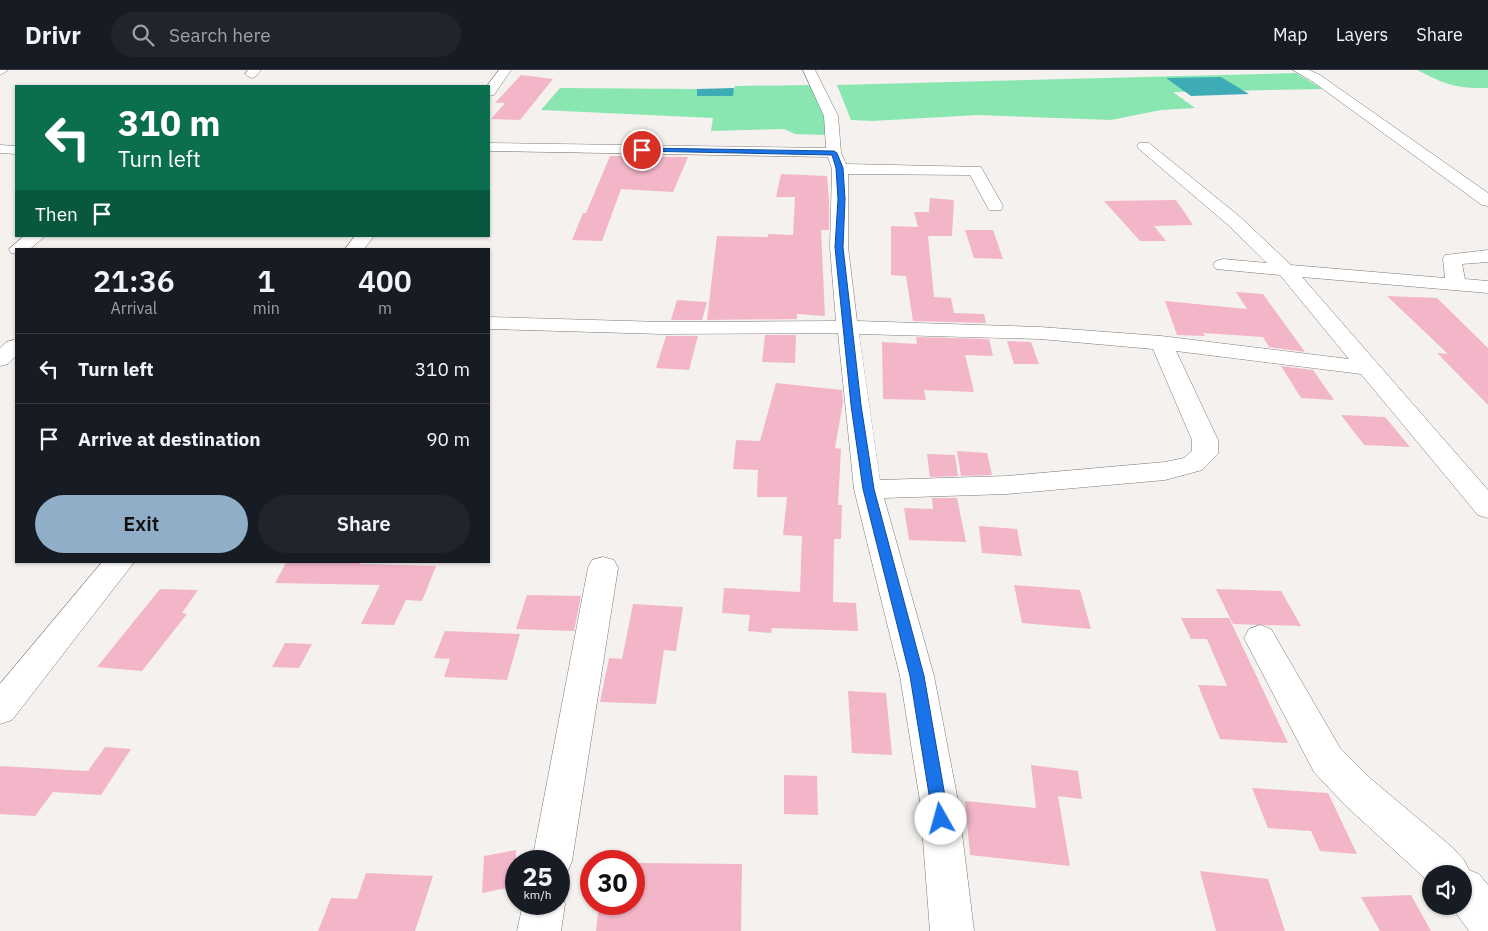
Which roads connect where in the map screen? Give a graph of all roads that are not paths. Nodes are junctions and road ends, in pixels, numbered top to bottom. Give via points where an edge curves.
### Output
1 (505, 70) edge
2 (810, 70) edge
3 (1299, 70) edge
4 (490, 91) edge
5 (1144, 146) dead end
6 (490, 147) edge
7 (0, 149) edge
8 (15, 150) edge
9 (837, 161) junction
10 (1488, 201) edge
11 (995, 206) dead end
12 (35, 237) edge
13 (365, 237) edge
14 (18, 248) edge
15 (355, 248) edge
16 (15, 250) edge
17 (1488, 256) edge
18 (0, 261) edge
19 (1223, 265) dead end
20 (1286, 271) junction
21 (1456, 284) junction
22 (1488, 287) edge
23 (490, 323) edge
24 (849, 327) junction
25 (1161, 343) junction
26 (1370, 368) junction
27 (868, 489) junction
28 (1488, 508) edge
29 (118, 563) edge
30 (603, 568) dead end
31 (1260, 638) dead end
32 (0, 709) edge
33 (554, 850) edge
34 (1442, 865) edge
35 (1472, 899) edge
36 (542, 915) edge
37 (1488, 923) edge
38 (539, 931) edge
39 (952, 931) edge

1 - 4 street
2 - 9 street via 831,116
3 - 10 street via 1316,78
5 - 20 street via 1226,214
6 - 9 street
7 - 8 street
9 - 11 street via 976,170
9 - 24 street via 841,199 839,247
12 - 14 street
13 - 15 street
16 - 18 street
17 - 21 street via 1452,259
19 - 20 street
20 - 21 street
20 - 26 street
21 - 22 street
23 - 24 street via 662,328
24 - 25 street via 1040,333
24 - 27 street
25 - 26 street
25 - 27 street via 1205,440 1205,454 1193,464 1166,471 1007,485
26 - 28 street
27 - 39 street via 917,676 939,801
29 - 32 street
30 - 33 street
31 - 34 street via 1327,760 1358,792
35 - 37 street
36 - 38 street

